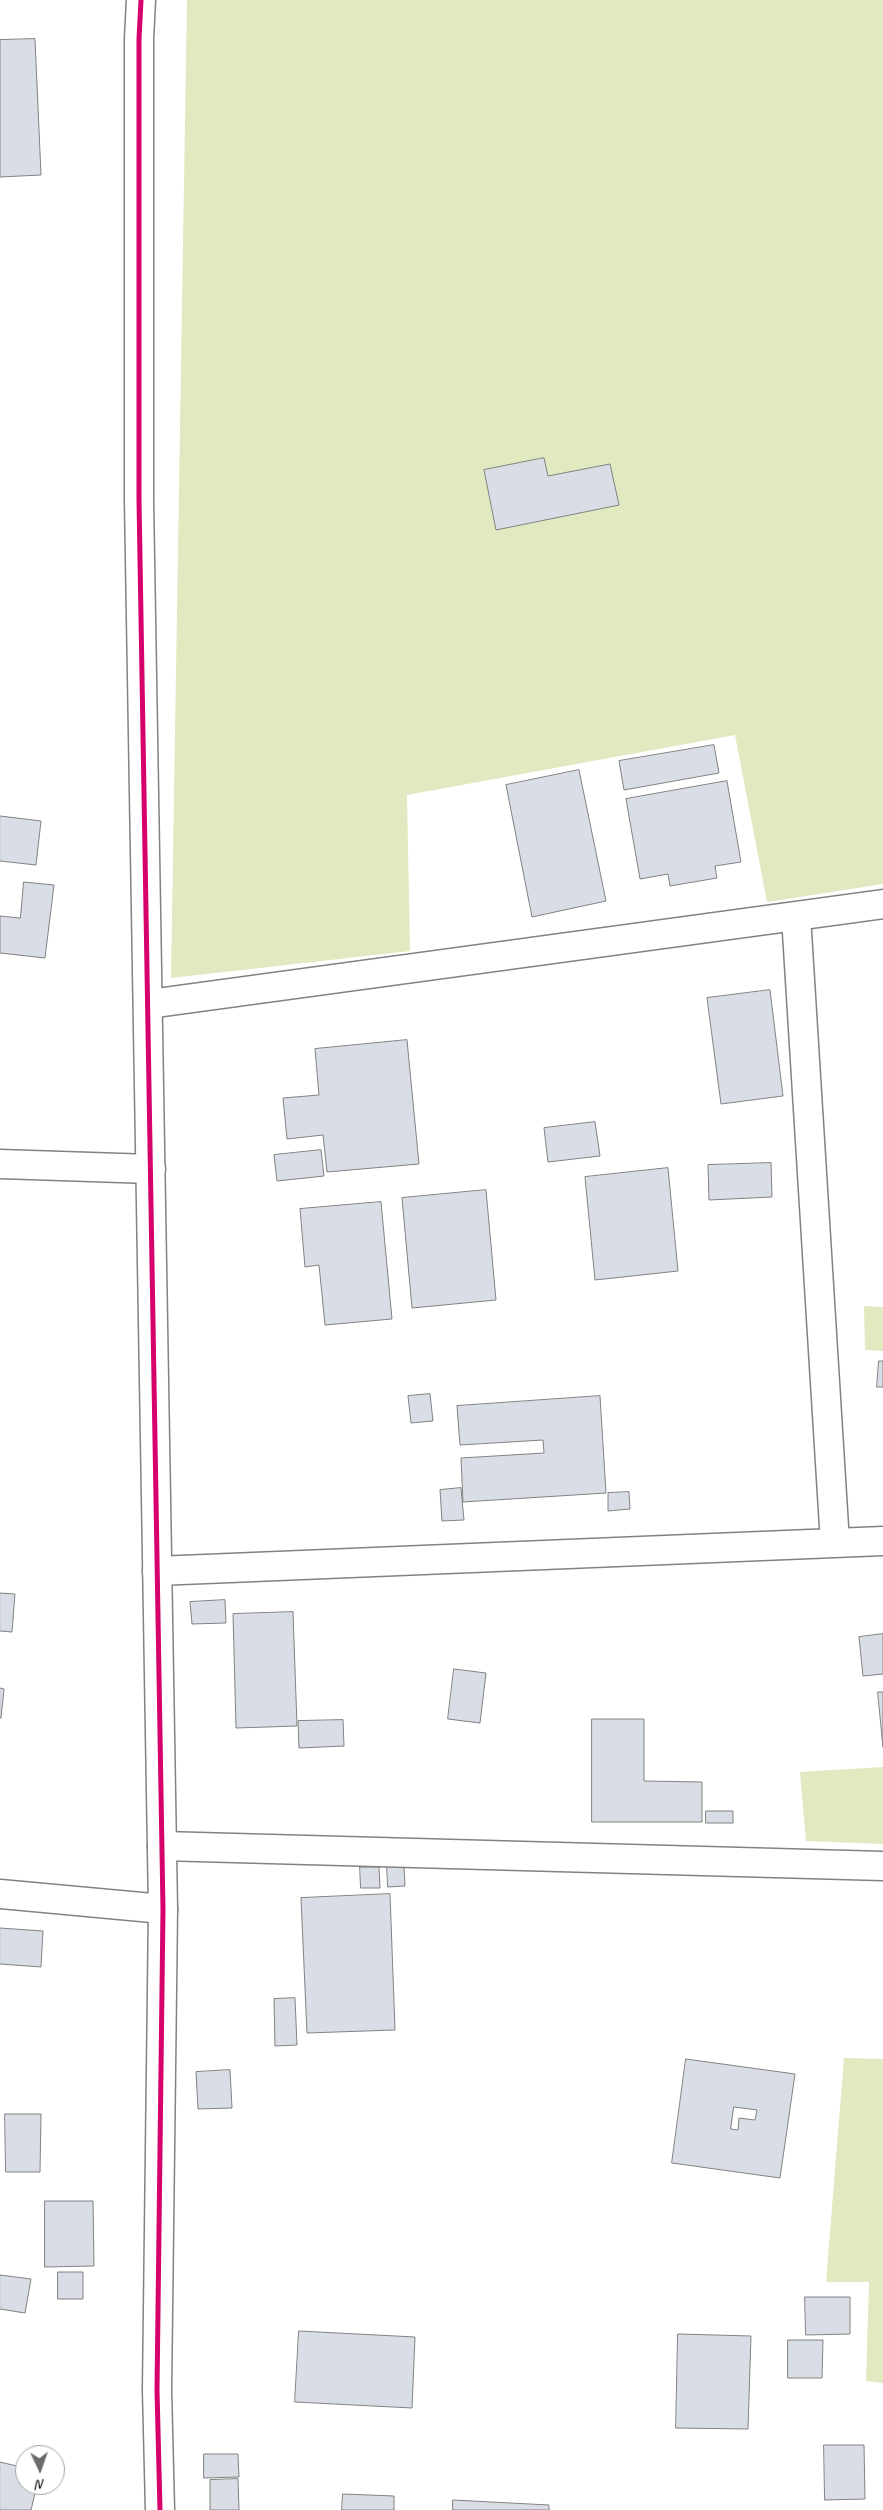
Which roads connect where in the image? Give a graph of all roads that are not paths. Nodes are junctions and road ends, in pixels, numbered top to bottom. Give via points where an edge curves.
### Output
1 (141, 0) edge
2 (883, 904) edge
3 (796, 916) junction
4 (149, 1004) junction
5 (0, 1164) edge
6 (151, 1169) junction
7 (883, 1541) edge
8 (835, 1543) junction
9 (157, 1571) junction
10 (162, 1846) junction
11 (883, 1866) edge
12 (0, 1894) edge
13 (163, 1909) junction
14 (160, 2510) edge

1 - 4 street via 139,500
2 - 3 street
3 - 4 street
3 - 8 street
4 - 6 street
5 - 6 street
6 - 9 street
7 - 8 street
8 - 9 street
9 - 10 street
10 - 11 street
10 - 13 street
12 - 13 street
13 - 14 street via 157,2390

